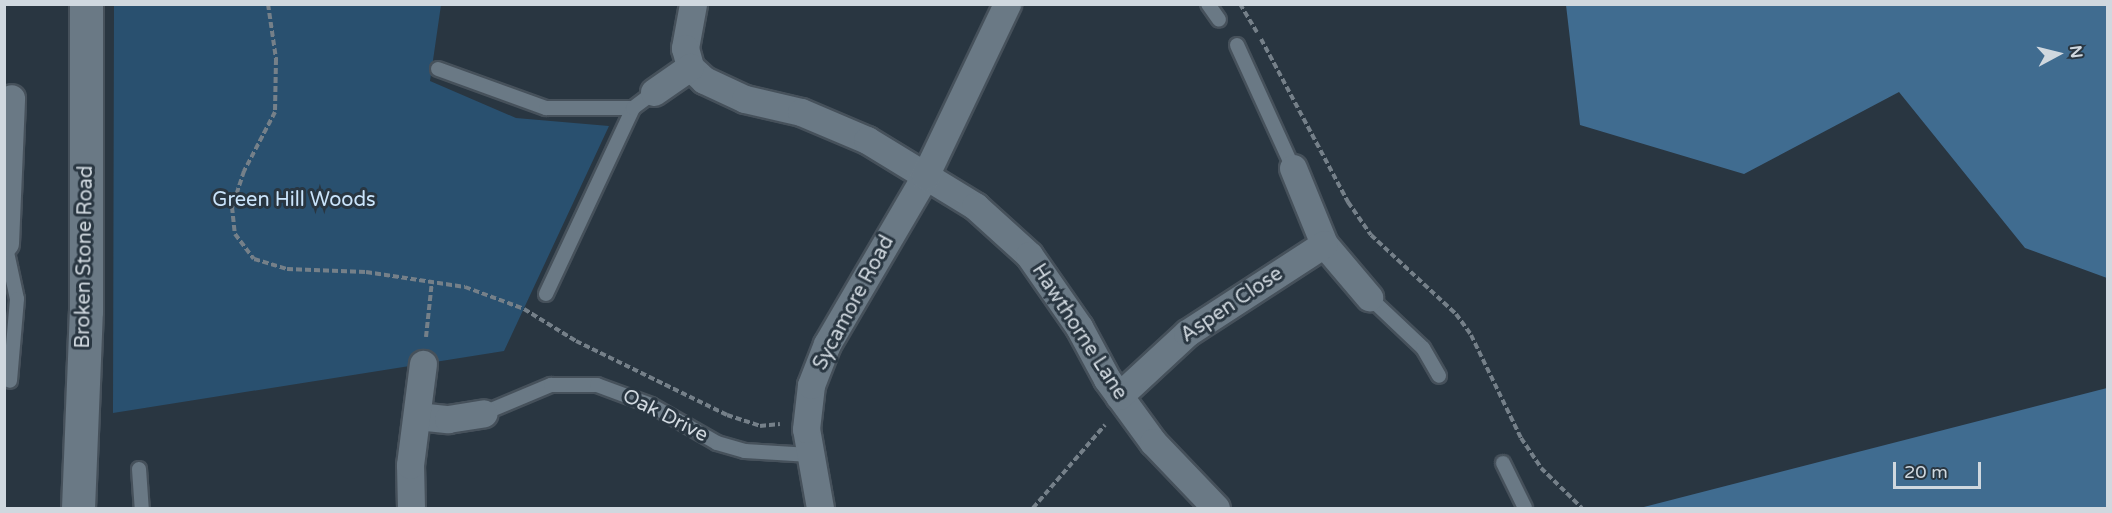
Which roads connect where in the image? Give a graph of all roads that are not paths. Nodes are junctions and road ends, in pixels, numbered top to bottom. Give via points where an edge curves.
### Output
1 (86, 4) edge
2 (693, 4) edge
3 (1007, 4) edge
4 (1208, 4) edge
5 (1219, 20) dead end
6 (1237, 45) dead end
7 (690, 67) junction
8 (438, 69) dead end
9 (11, 98) dead end
10 (643, 100) junction
11 (6, 164) edge
12 (1293, 168) joint
13 (925, 176) junction
14 (5, 243) edge
15 (1324, 244) junction
16 (546, 294) dead end
17 (1369, 297) joint
18 (423, 364) road end
19 (1439, 376) dead end
20 (10, 381) dead end
21 (1121, 399) junction
22 (484, 413) joint
23 (417, 416) junction
24 (810, 454) junction
25 (1503, 463) dead end
26 (139, 470) dead end
27 (78, 508) edge
28 (142, 508) edge
29 (411, 508) edge
30 (820, 508) edge
31 (1215, 508) edge
32 (1525, 508) edge

1 - 27 street, Broken Stone Road via 86,311
2 - 7 street via 685,48
3 - 13 street, Sycamore Road
4 - 5 lane
6 - 12 lane
7 - 10 street
7 - 13 street, Hawthorne Lane via 704,80 737,96 831,123
8 - 10 lane via 546,108
9 - 11 street
10 - 16 lane
11 - 14 street
12 - 15 street
13 - 21 street, Hawthorne Lane via 975,206 1029,255
13 - 24 street, Sycamore Road via 827,344 811,385 807,421
14 - 20 lane via 17,299
15 - 17 street
15 - 21 street, Aspen Close via 1187,333
17 - 19 lane via 1423,348
18 - 23 street
21 - 31 street, Hawthorne Lane via 1153,442
22 - 23 street, Oak Drive via 448,419
22 - 24 lane, Oak Drive via 550,385 597,385 651,405 717,443 745,451
23 - 29 street via 410,465
24 - 30 street, Sycamore Road
25 - 32 lane
26 - 28 lane

